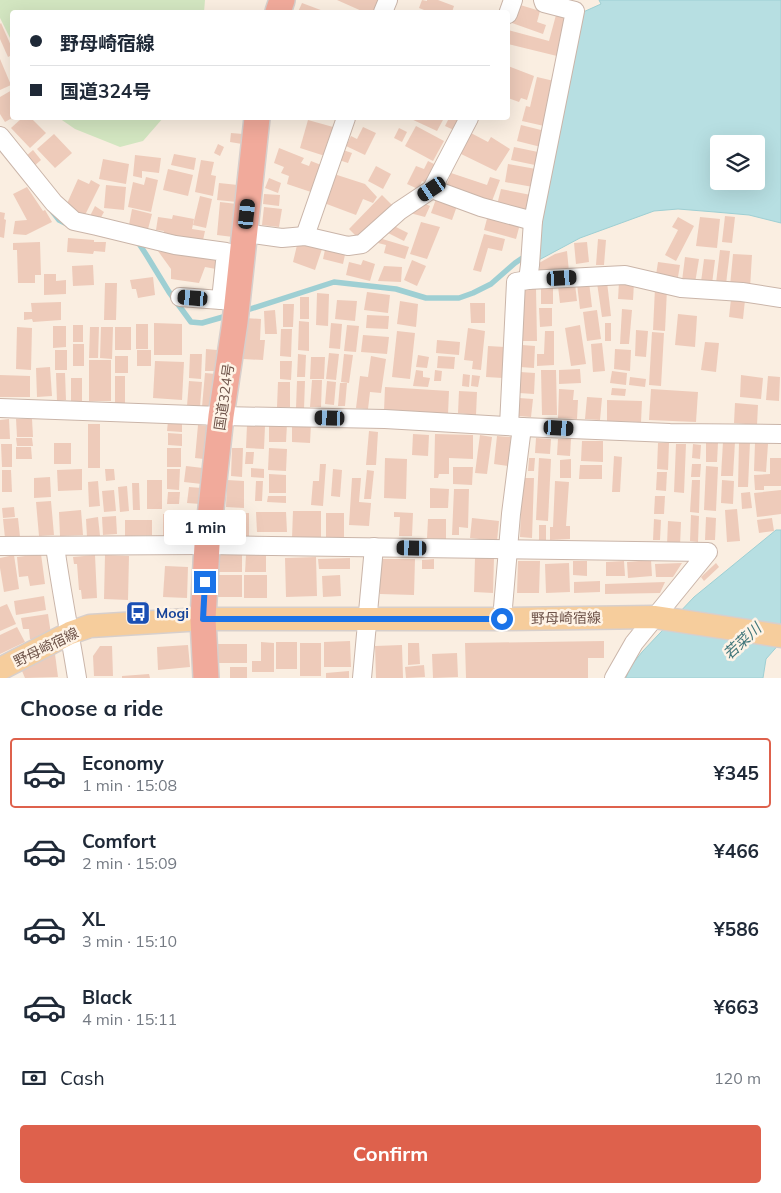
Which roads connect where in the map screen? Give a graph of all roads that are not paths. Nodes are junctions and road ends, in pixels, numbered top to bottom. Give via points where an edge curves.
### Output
1 (541, 1) edge
2 (257, 120) edge
3 (345, 120) edge
4 (468, 120) edge
5 (0, 136) edge
6 (432, 189) junction
7 (532, 229) junction
8 (245, 233) junction
9 (305, 236) junction
10 (529, 273) junction
11 (180, 297) dead end
12 (781, 298) edge
13 (232, 308) junction
14 (0, 408) edge
15 (221, 416) junction
16 (515, 426) junction
17 (781, 434) edge
18 (206, 545) junction
19 (0, 546) edge
20 (55, 546) junction
21 (374, 548) junction
22 (508, 550) junction
23 (654, 617) junction
24 (203, 619) junction
25 (502, 619) junction
26 (367, 620) junction
27 (70, 633) junction
28 (781, 636) edge
29 (0, 669) edge
30 (77, 678) edge
31 (206, 678) edge
32 (362, 678) edge
33 (614, 678) edge

1 - 7 street via 575,11
2 - 8 highway, 国道324号
3 - 9 street
4 - 6 street
5 - 13 street via 54,203 74,222 175,245 226,252
6 - 7 street
6 - 9 street via 399,211 362,244 348,246
7 - 10 street
8 - 9 street via 282,238
8 - 13 highway, 国道324号
10 - 12 street via 625,275 681,288
10 - 16 street via 516,282
11 - 13 street
13 - 15 highway, 国道324号
14 - 15 street
15 - 16 street via 385,419
15 - 18 highway, 国道324号
16 - 17 street
16 - 22 street
18 - 20 street
18 - 21 street
18 - 24 highway, 国道324号
19 - 20 street
20 - 27 street
21 - 22 street
21 - 26 street
22 - 23 street via 708,552
22 - 25 street
23 - 25 main road, 野母崎宿線
23 - 28 main road, 野母崎宿線
23 - 33 street
24 - 26 main road, 野母崎宿線
24 - 27 main road, 野母崎宿線 via 90,626
24 - 31 highway, 国道324号
25 - 26 main road, 野母崎宿線
26 - 32 street
27 - 29 main road, 野母崎宿線
27 - 30 street

